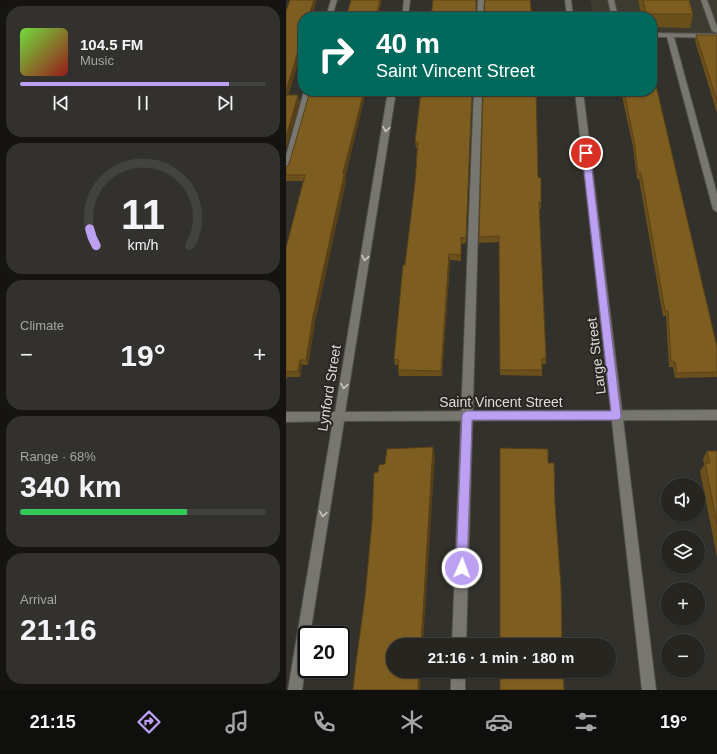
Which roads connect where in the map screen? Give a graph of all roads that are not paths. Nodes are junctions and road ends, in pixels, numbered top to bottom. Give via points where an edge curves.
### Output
1 (334, 0) edge
2 (407, 0) edge
3 (481, 0) edge
4 (568, 0) edge
5 (611, 0) edge
6 (704, 0) edge
7 (330, 12) edge
8 (406, 12) edge
9 (480, 12) edge
10 (569, 12) edge
11 (614, 12) edge
12 (717, 31) edge
13 (657, 35) edge
14 (670, 35) junction
15 (717, 36) edge
16 (307, 96) edge
17 (391, 96) edge
18 (478, 96) edge
19 (580, 96) edge
20 (286, 170) edge
21 (717, 209) edge
22 (717, 415) edge
23 (467, 416) junction
24 (617, 416) junction
25 (286, 417) edge
26 (339, 417) junction
27 (459, 638) edge
28 (458, 678) edge
29 (295, 690) edge
30 (458, 690) edge
31 (649, 690) edge

1 - 7 street
2 - 8 street
3 - 9 street
4 - 10 street
5 - 11 street
6 - 12 street
13 - 14 street
14 - 15 street
14 - 21 street
16 - 20 street
17 -> 26 street, Lynford Street
18 - 23 street
19 - 24 street, Large Street
22 - 24 street, Saint Vincent Street
23 - 24 street, Saint Vincent Street
23 - 26 street, Saint Vincent Street
23 - 27 street
24 - 31 street, Large Street
25 - 26 street, Saint Vincent Street
26 -> 29 street, Lynford Street
28 - 30 street

